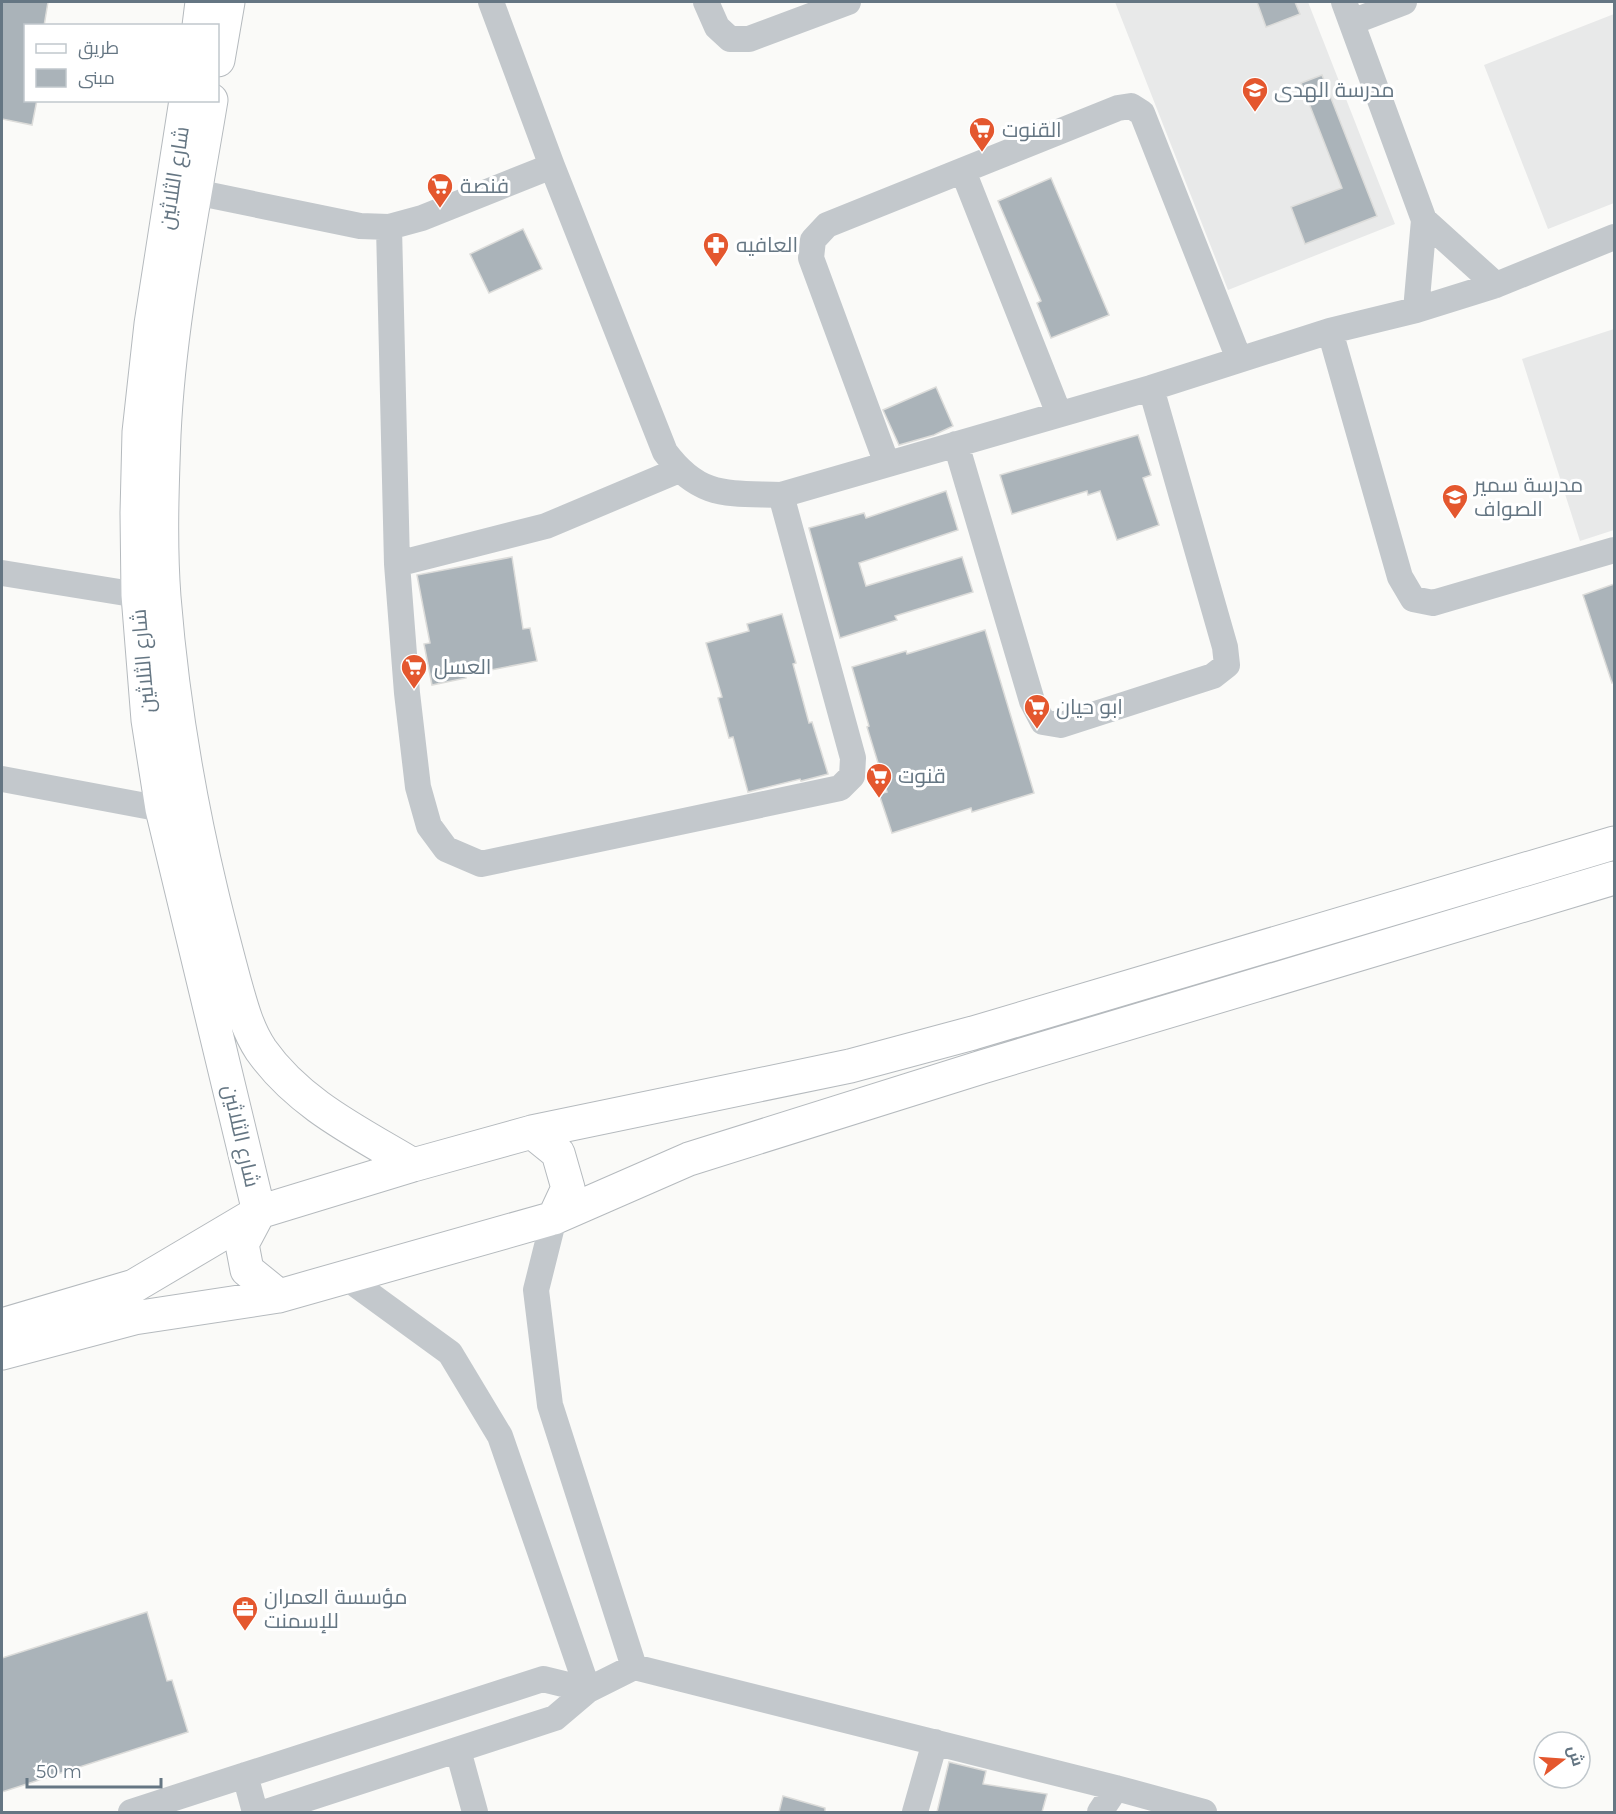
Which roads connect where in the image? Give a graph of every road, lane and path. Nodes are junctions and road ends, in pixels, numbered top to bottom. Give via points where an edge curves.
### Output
1 (202, 2) edge
2 (228, 2) edge
3 (491, 2) edge
4 (706, 2) edge
5 (848, 2) edge
6 (1404, 2) edge
7 (1348, 12) edge
8 (199, 24) edge
9 (219, 54) edge
10 (186, 102) edge
11 (211, 102) edge
12 (552, 166) junction
13 (963, 171) junction
14 (195, 192) junction
15 (1424, 220) junction
16 (388, 227) junction
17 (1614, 237) edge
18 (1496, 285) junction
19 (1416, 310) junction
20 (163, 325) junction
21 (1330, 332) junction
22 (1239, 359) junction
23 (1151, 388) junction
24 (1059, 414) junction
25 (956, 444) junction
26 (887, 464) junction
27 (679, 470) junction
28 (781, 495) junction
29 (1614, 550) edge
30 (398, 564) junction
31 (2, 573) edge
32 (138, 595) junction
33 (163, 718) junction
34 (2, 779) edge
35 (162, 809) junction
36 (1614, 843) edge
37 (1614, 878) edge
38 (532, 1132) junction
39 (413, 1165) junction
40 (259, 1212) junction
41 (554, 1218) junction
42 (347, 1278) junction
43 (279, 1296) junction
44 (2, 1325) edge
45 (2, 1353) edge
46 (634, 1667) junction
47 (588, 1690) junction
48 (935, 1742) junction
49 (458, 1750) junction
50 (245, 1775) junction
51 (1115, 1800) edge
52 (304, 1807) edge
53 (131, 1812) edge
54 (255, 1812) edge
55 (266, 1812) edge
56 (474, 1812) edge
57 (915, 1812) edge
58 (1100, 1812) edge
59 (1204, 1812) edge

1 - 8 main road
2 - 9 main road
3 - 12 street
4 - 5 street via 717,27 730,39 749,39
6 - 7 street
7 - 15 street
10 - 20 main road, شارع الثلاثين
11 - 14 main road
12 - 16 street via 422,218
12 - 27 street via 665,452
13 - 22 street via 1131,105 1142,113
13 - 24 street
13 - 26 street via 827,225 813,240 811,258
14 - 16 street via 360,226
14 - 20 main road
15 - 18 street
15 - 19 street
16 - 30 street
17 - 18 street
18 - 19 street
19 - 21 street
20 - 32 main road, شارع الثلاثين via 139,432
20 - 33 main road
21 - 22 street
21 - 29 street via 1400,577 1413,599 1433,603
22 - 23 street
23 - 24 street
23 - 25 street via 1225,646 1227,665 1213,676 1061,726 1043,722 1032,701
24 - 25 street
25 - 26 street
26 - 28 street
27 - 28 street via 698,484 725,493
27 - 30 street via 546,526
28 - 30 street via 854,758 852,776 840,788 481,864 446,849 429,826 418,787
31 - 32 street
32 - 33 main road, شارع الثلاثين
33 - 35 main road, شارع الثلاثين
33 - 39 main road via 191,802 246,1022 255,1039 277,1071 299,1093
34 - 35 street
35 - 40 main road, شارع الثلاثين
36 - 38 main road via 850,1066
37 - 41 main road via 689,1159
38 - 39 main road
38 - 41 main road via 558,1153 568,1188
39 - 40 main road
40 - 43 main road via 242,1244 247,1270
40 - 44 main road via 134,1286
41 - 42 main road
41 - 46 street via 536,1290 550,1406
42 - 43 main road
42 - 47 street via 450,1353 500,1436
43 - 45 main road via 135,1318
46 - 47 street
46 - 48 street
47 - 49 street via 555,1718
47 - 50 street via 543,1680
48 - 51 street
48 - 57 street
49 - 52 street
49 - 56 street
50 - 53 street
50 - 54 street
51 - 58 street
51 - 59 street
52 - 55 street

